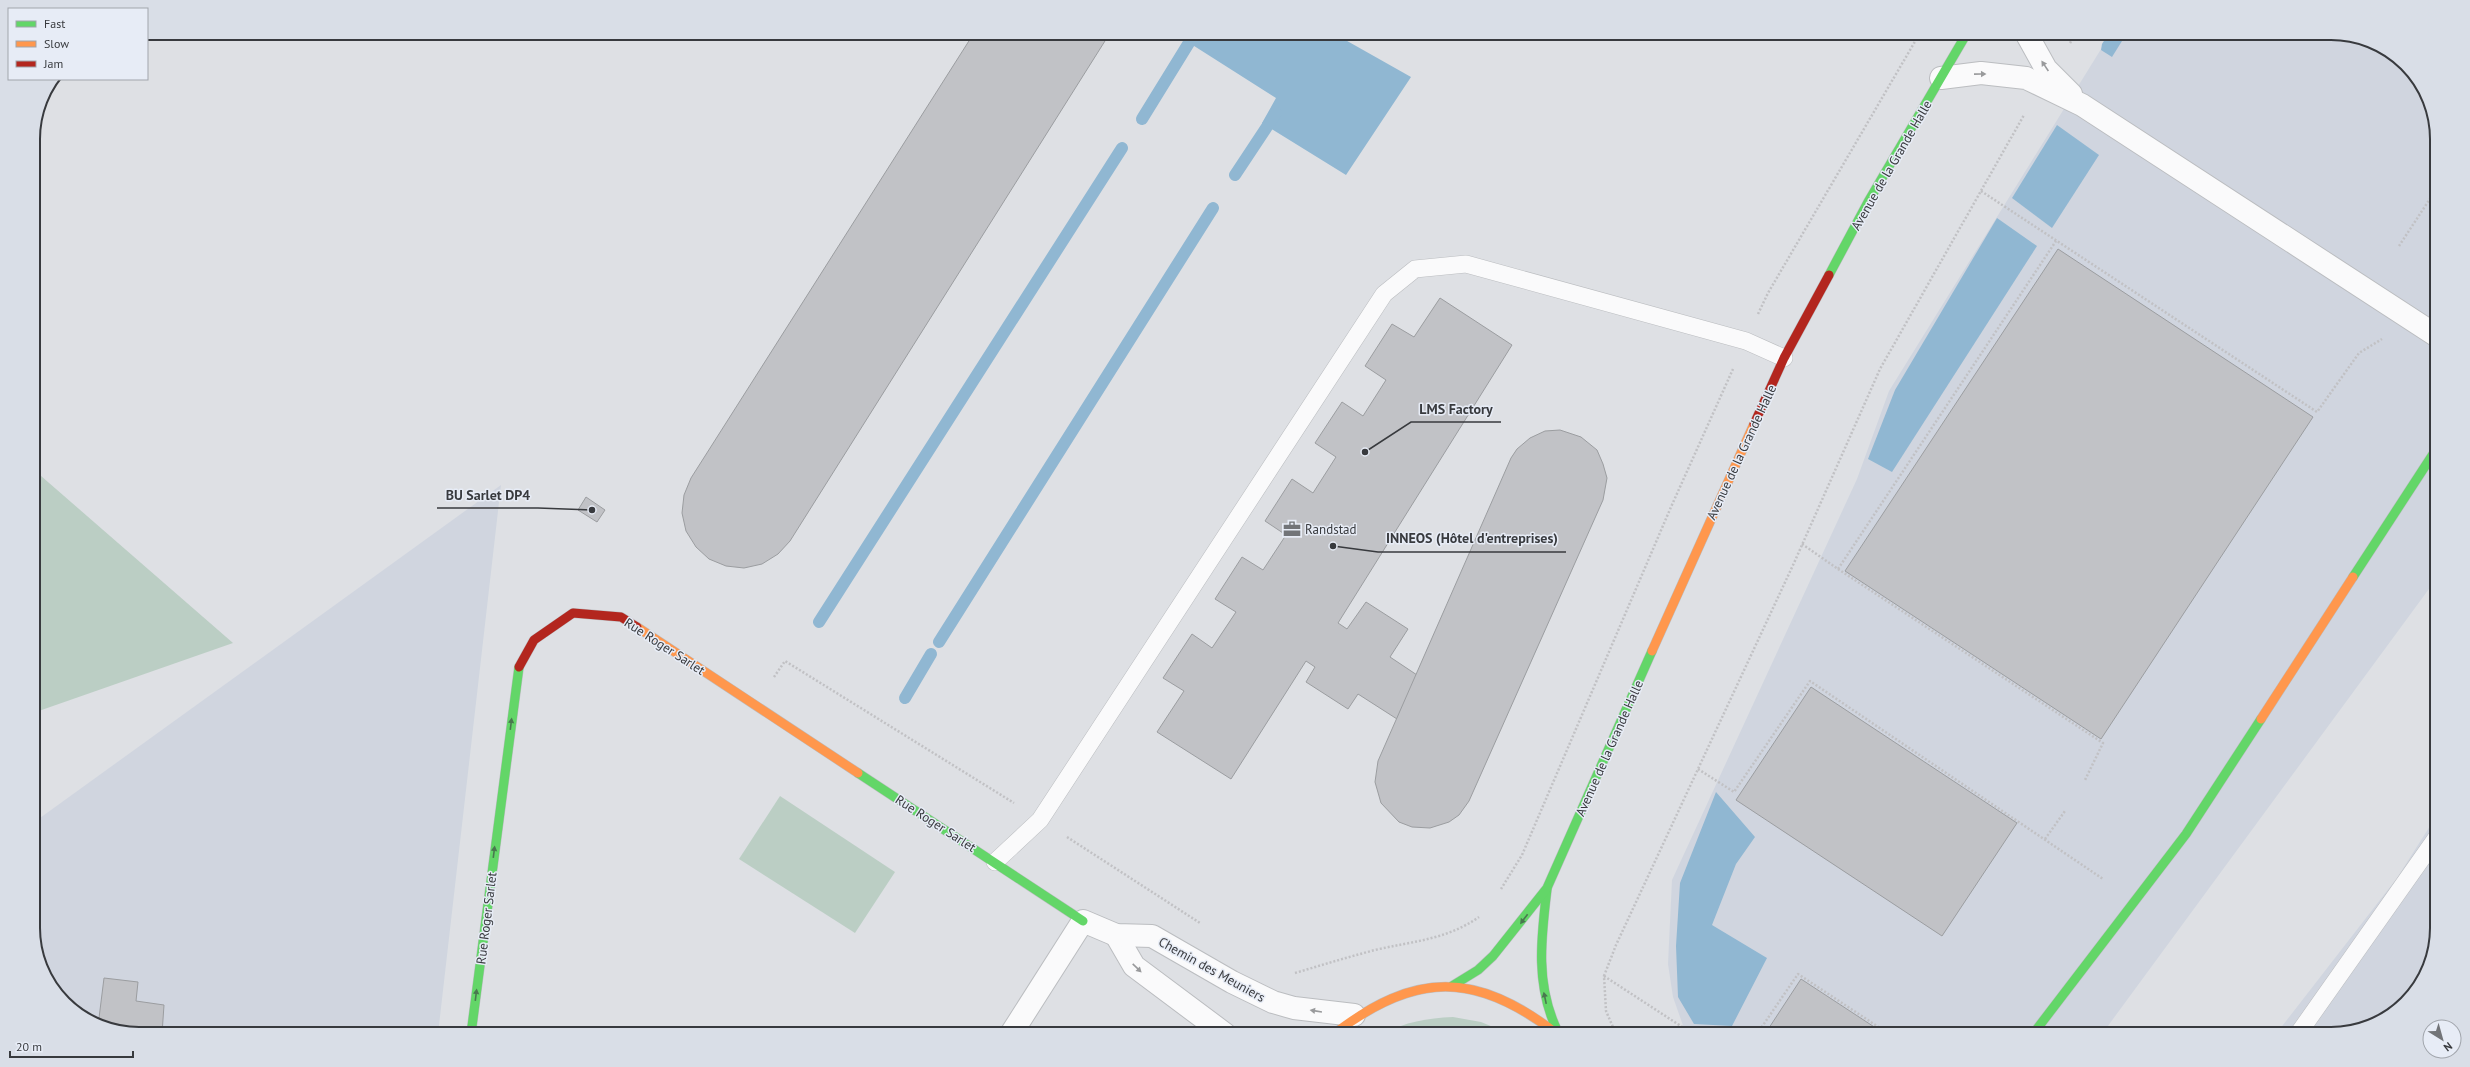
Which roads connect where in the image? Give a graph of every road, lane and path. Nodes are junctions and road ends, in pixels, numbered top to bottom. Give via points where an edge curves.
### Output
1 (1916, 40) edge
2 (1963, 40) edge
3 (2030, 40) edge
4 (1941, 78) junction
5 (2082, 105) junction
6 (2026, 112) dead end
7 (1981, 191) junction
8 (2430, 199) edge
9 (2056, 240) junction
10 (2399, 246) dead end
11 (2430, 331) edge
12 (2384, 338) dead end
13 (1746, 341) junction
14 (1784, 358) junction
15 (2430, 459) edge
16 (1802, 544) junction
17 (1838, 569) junction
18 (1698, 769) junction
19 (2085, 780) dead end
20 (2065, 811) dead end
21 (2045, 839) junction
22 (2430, 847) edge
23 (995, 862) junction
24 (2103, 879) dead end
25 (1547, 888) junction
26 (1499, 893) dead end
27 (1482, 916) dead end
28 (1083, 922) junction
29 (1116, 935) junction
30 (1604, 976) junction
31 (1452, 986) junction
32 (1273, 1002) junction
33 (1354, 1016) junction
34 (472, 1027) edge
35 (1016, 1027) edge
36 (1216, 1027) edge
37 (1342, 1027) edge
38 (1550, 1027) edge
39 (1555, 1027) edge
40 (1613, 1027) edge
41 (1682, 1027) edge
42 (1762, 1027) edge
43 (1878, 1027) edge
44 (2038, 1027) edge
45 (2303, 1027) edge

1 - 13 path via 1768,292
2 - 4 street, Avenue de la Grande Halle
5 -> 3 street via 2046,69
4 -> 5 street via 1981,73 2026,78
4 - 14 street, Avenue de la Grande Halle via 1868,202
5 - 11 street
6 - 7 path
7 - 9 path
7 - 16 path via 1880,369
8 - 10 path
9 - 12 path via 2317,412 2359,353
9 - 17 path
13 - 14 lane
13 - 23 lane via 1466,264 1415,268 1384,294 1040,820
13 - 26 path via 1671,507 1522,855
14 - 25 street, Avenue de la Grande Halle via 1709,520
15 - 44 street via 2186,834
16 - 17 path
16 - 18 path
17 - 19 path via 2103,743
18 - 21 path via 1734,792 1810,681
18 - 30 path
20 - 21 path
21 - 24 path
22 - 45 lane
23 - 28 street, Rue Roger Sarlet
34 -> 23 street, Rue Roger Sarlet via 518,670 534,640 573,613 621,618
25 -> 31 street, Avenue de la Grande Halle via 1493,956 1478,970
39 -> 25 street, Avenue de la Grande Halle via 1545,1002 1541,978 1540,944
27 - 32 path via 1442,937 1375,950 1291,974
28 - 29 street, Chemin des Meuniers
28 - 35 street
29 - 32 street, Chemin des Meuniers via 1152,936 1232,982
29 -> 36 street via 1134,966
30 - 40 path via 1606,1011
30 - 41 path
31 - 33 street via 1426,987 1401,992 1376,1002
31 - 38 street via 1482,990 1511,1000
33 -> 32 street, Chemin des Meuniers via 1294,1008
33 - 37 street
42 - 43 path via 1798,974

